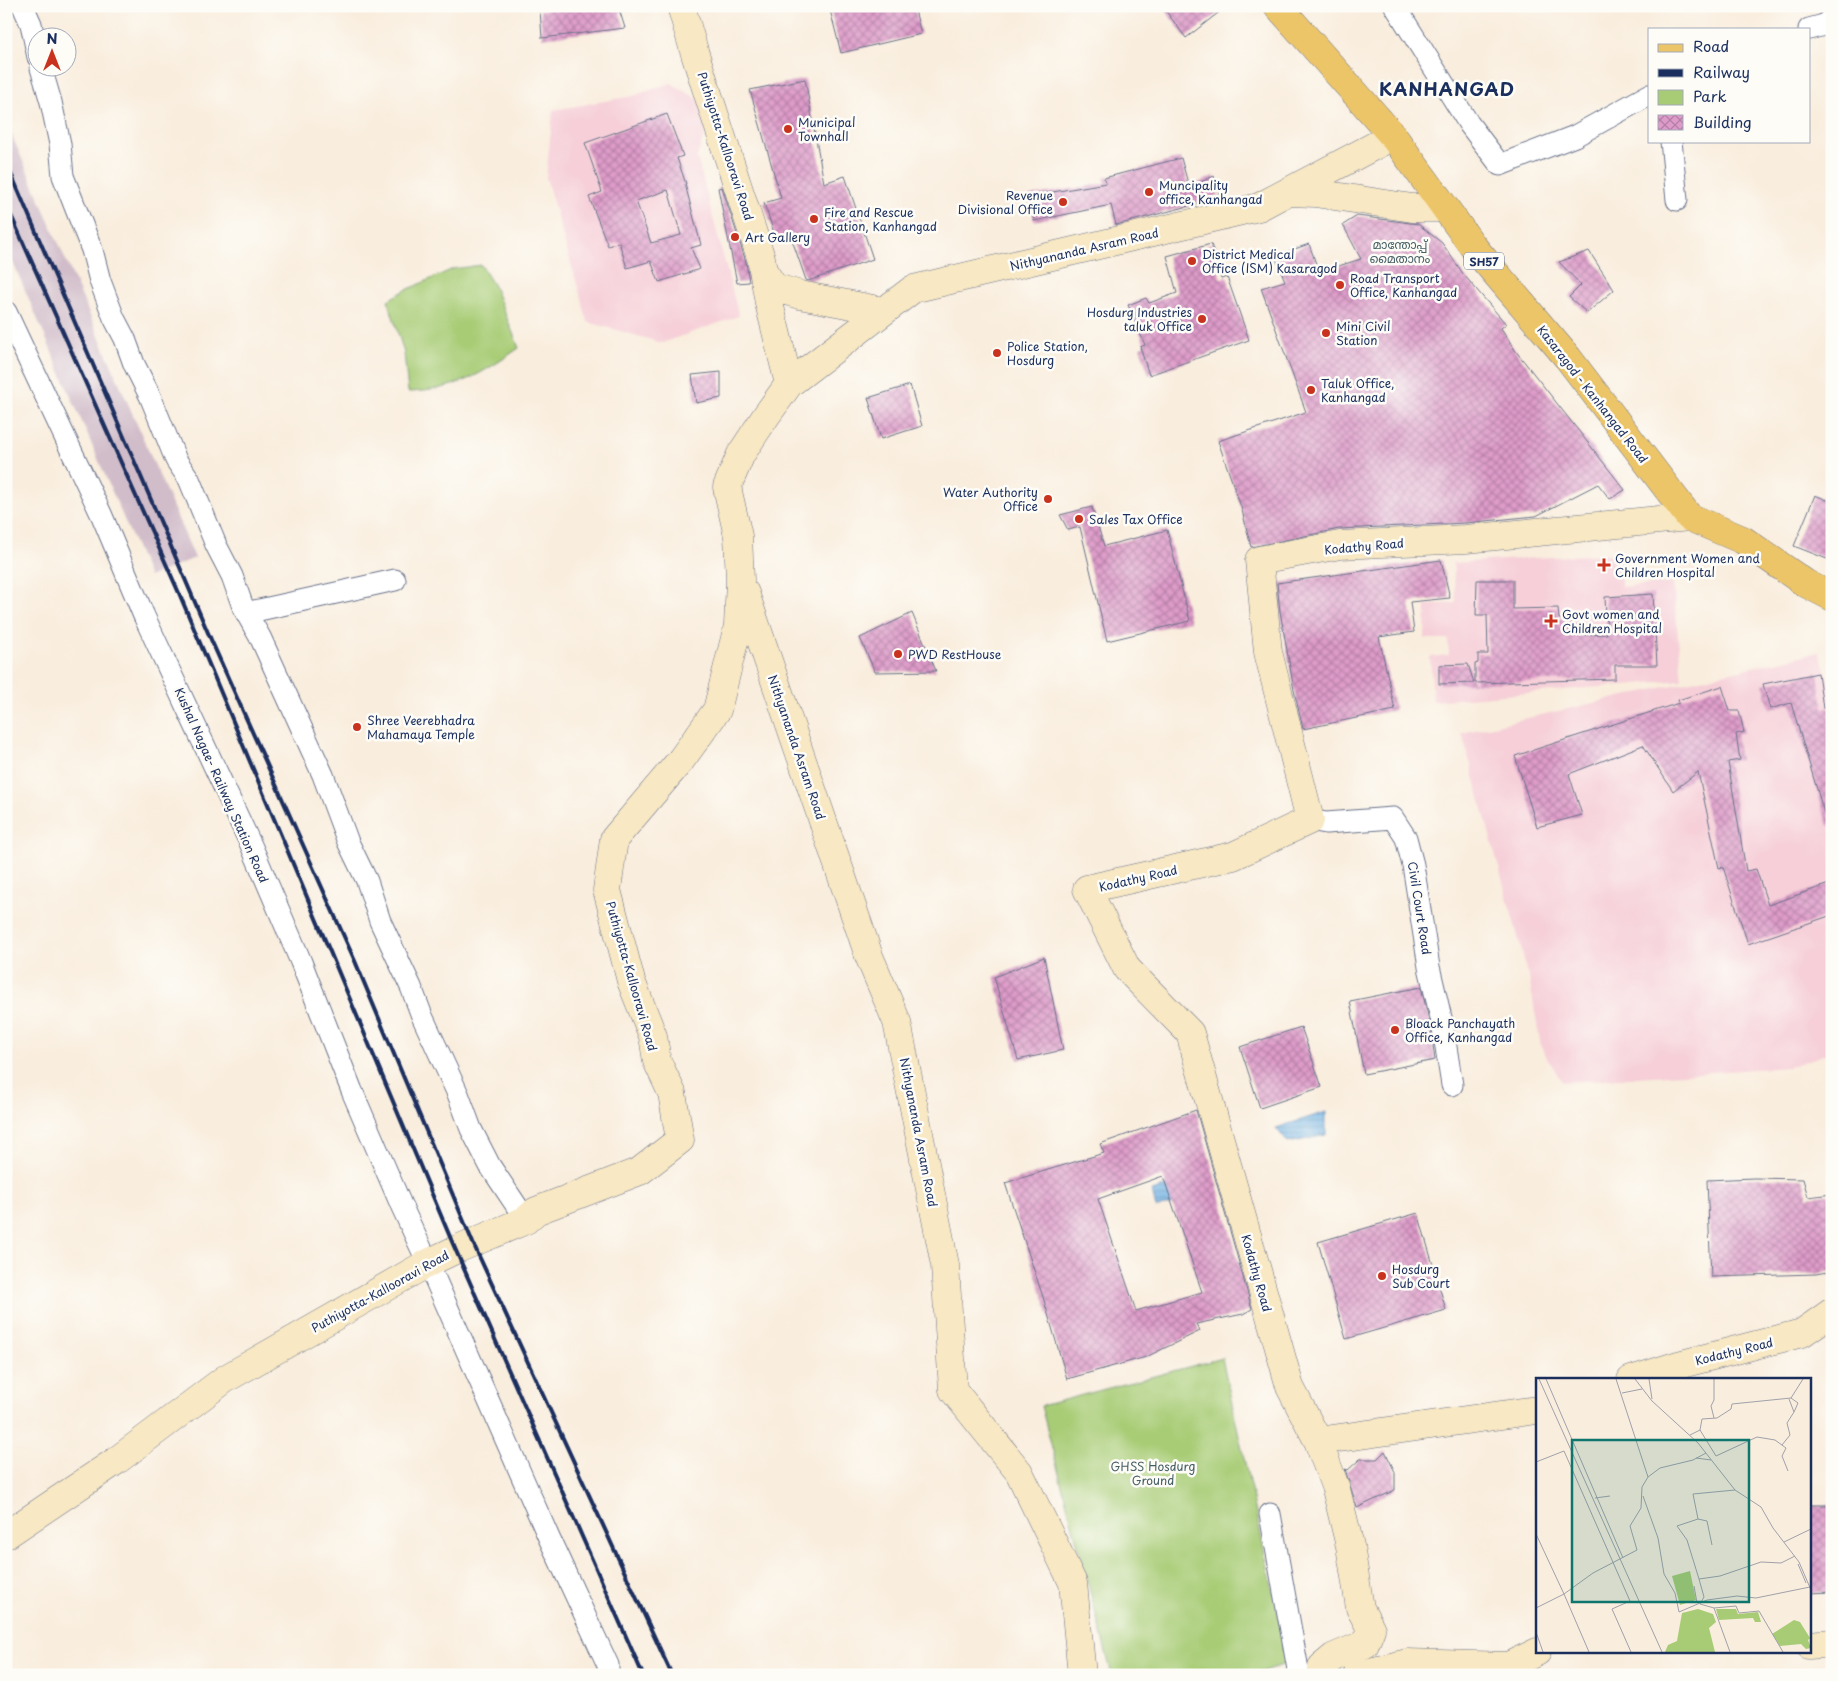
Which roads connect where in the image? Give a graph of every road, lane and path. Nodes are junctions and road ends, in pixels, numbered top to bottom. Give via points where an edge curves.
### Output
1 (24, 6) edge
2 (682, 6) edge
3 (1278, 6) edge
4 (1395, 6) edge
5 (1832, 18) edge
6 (32, 28) edge
7 (1810, 29) edge
8 (43, 78) edge
9 (1648, 96) edge
10 (1393, 136) junction
11 (1671, 142) edge
12 (1287, 192) junction
13 (1677, 200) dead end
14 (1445, 208) junction
15 (764, 272) junction
16 (883, 311) junction
17 (6, 312) edge
18 (789, 384) junction
19 (1688, 517) junction
20 (394, 580) dead end
21 (740, 580) junction
22 (1832, 597) edge
23 (244, 607) junction
24 (1310, 820) junction
25 (1452, 1084) dead end
26 (526, 1220) junction
27 (428, 1263) junction
28 (1832, 1312) edge
29 (1637, 1378) edge
30 (1536, 1410) edge
31 (1318, 1441) junction
32 (1270, 1514) dead end
33 (6, 1535) edge
34 (1832, 1643) edge
35 (1810, 1645) edge
36 (1536, 1652) edge
37 (608, 1675) edge
38 (1082, 1675) edge
39 (1299, 1675) edge
40 (1323, 1675) edge
41 (1357, 1675) edge

1 - 6 street
2 - 15 street, Puthiyotta-Kallooravi Road
3 - 10 main road, Kasaragod - Kanhangad Road / SH57
4 - 9 street via 1464,117 1500,165 1575,136
5 - 7 street via 1824,25
8 - 23 street via 60,144 63,176 114,318
10 - 12 street, Nithyananda Asram Road
10 - 14 main road, Kasaragod - Kanhangad Road / SH57
11 - 13 street
12 - 14 street via 1315,192 1412,208
12 - 16 street, Nithyananda Asram Road via 1259,207 913,289
14 - 19 main road, Kasaragod - Kanhangad Road / SH57 via 1474,249 1568,358
15 - 16 street via 774,286 800,295
15 - 18 street, Puthiyotta-Kallooravi Road
16 - 18 street, Nithyananda Asram Road
17 - 27 street, Kushal Nagae- Railway Station Road via 251,844 352,1091
18 - 21 street, Puthiyotta-Kallooravi Road via 741,454 727,487 738,536
19 - 22 main road via 1743,540
19 - 24 street, Kodathy Road via 1466,539 1340,546 1259,560 1268,652
20 - 23 street via 250,612
21 - 26 street, Puthiyotta-Kallooravi Road via 738,626 717,710 681,760 614,839 607,890 632,981 653,1036 657,1061 672,1093 680,1140 640,1171 536,1211
21 - 38 street, Nithyananda Asram Road via 869,956 897,1022 945,1265 953,1390 1020,1472 1072,1583
23 - 26 street via 323,775 380,921 471,1129 490,1166
24 - 25 street, Civil Court Road via 1326,823 1393,818 1406,838
24 - 31 street, Kodathy Road via 1233,856 1087,889 1127,969 1190,1033 1290,1387
26 - 27 street, Puthiyotta-Kallooravi Road
27 - 33 street, Puthiyotta-Kallooravi Road via 225,1379 116,1461
27 - 37 street, Kushal Nagae- Railway Station Road via 608,1665
28 - 29 street, Kodathy Road via 1802,1333
30 - 31 street
31 - 40 street via 1336,1489 1360,1608 1371,1629 1365,1644 1334,1657 1322,1667
32 - 39 street
34 - 35 street
36 - 41 street via 1508,1666 1407,1663

